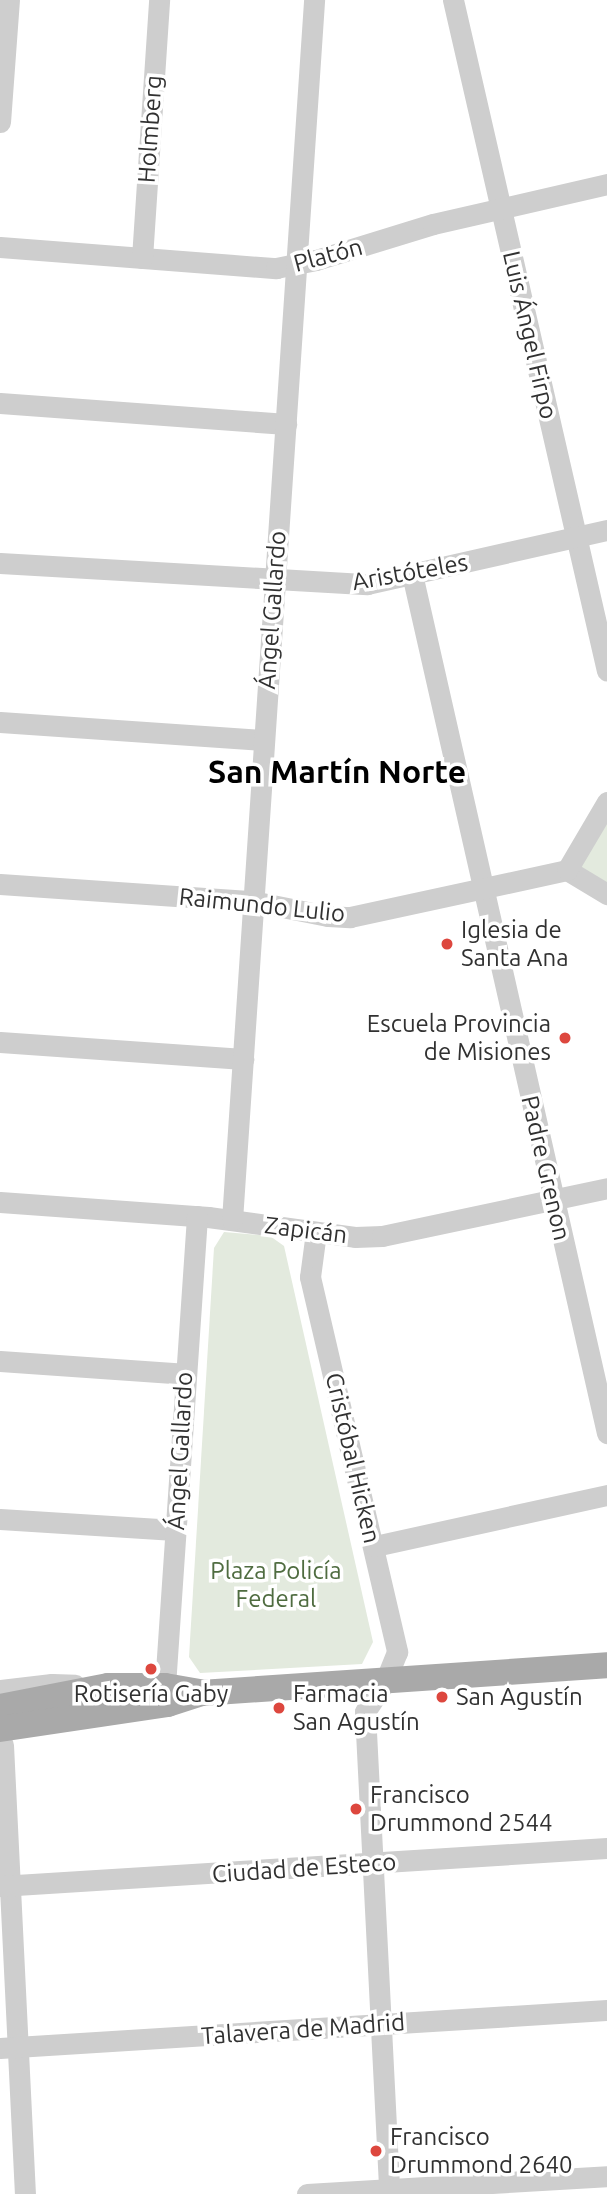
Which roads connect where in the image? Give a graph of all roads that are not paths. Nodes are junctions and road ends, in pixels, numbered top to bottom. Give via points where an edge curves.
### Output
1 (9, 0) edge
2 (159, 0) edge
3 (314, 0) edge
4 (453, 0) edge
5 (0, 122) edge
6 (607, 184) edge
7 (501, 208) junction
8 (0, 247) edge
9 (142, 258) junction
10 (298, 265) junction
11 (0, 403) edge
12 (286, 424) junction
13 (607, 530) edge
14 (576, 536) junction
15 (0, 563) edge
16 (412, 575) junction
17 (275, 582) junction
18 (607, 671) edge
19 (0, 722) edge
20 (263, 740) junction
21 (607, 802) edge
22 (567, 870) junction
23 (0, 884) edge
24 (483, 890) junction
25 (607, 894) edge
26 (252, 901) junction
27 (0, 1042) edge
28 (243, 1059) junction
29 (607, 1188) edge
30 (553, 1199) junction
31 (0, 1202) edge
32 (197, 1216) junction
33 (232, 1220) junction
34 (316, 1232) junction
35 (0, 1361) edge
36 (184, 1374) junction
37 (607, 1433) edge
38 (607, 1495) edge
39 (0, 1518) edge
40 (175, 1530) junction
41 (374, 1546) junction
42 (607, 1665) edge
43 (385, 1682) junction
44 (108, 1686) junction
45 (165, 1686) junction
46 (0, 1690) edge
47 (201, 1693) junction
48 (0, 1707) edge
49 (1, 1740) edge
50 (607, 1848) edge
51 (372, 1864) junction
52 (5, 1886) edge
53 (607, 2010) edge
54 (380, 2024) junction
55 (9, 2048) edge
56 (607, 2176) edge
57 (389, 2192) edge
58 (25, 2194) edge
59 (307, 2194) edge

1 - 5 street
2 - 9 street, Holmberg
3 - 10 street, Ángel Gallardo
4 - 7 street, Luis Ángel Firpo
6 - 7 street, Platón
7 - 10 street, Platón
7 - 14 street, Luis Ángel Firpo
8 - 9 street, Platón
9 - 10 street, Platón via 276,268
10 - 12 street, Ángel Gallardo
11 - 12 street
12 - 17 street, Ángel Gallardo
13 - 14 street, Aristóteles
14 - 16 street, Aristóteles
14 - 18 street, Luis Ángel Firpo
15 - 17 street, Aristóteles
16 - 17 street, Aristóteles via 367,584
16 - 24 street, Padre Grenon
17 - 20 street, Ángel Gallardo
19 - 20 street
20 - 26 street, Ángel Gallardo
21 - 22 street
22 - 24 street, Raimundo Lulio
22 - 25 street
23 - 26 street, Raimundo Lulio
24 - 26 street, Raimundo Lulio via 350,917
24 - 30 street, Padre Grenon
26 - 28 street, Ángel Gallardo
27 - 28 street
28 - 33 street, Ángel Gallardo
29 - 30 street, Zapicán
30 - 34 street, Zapicán via 382,1236
30 - 37 street, Padre Grenon
31 - 32 street, Zapicán
32 - 33 street, Zapicán
32 - 36 street, Ángel Gallardo
33 - 34 street, Zapicán
34 - 41 street, Cristóbal Hicken via 310,1277
35 - 36 street
36 - 40 street, Ángel Gallardo
38 - 41 street
39 - 40 street
40 - 45 street, Ángel Gallardo
41 - 43 street, Cristóbal Hicken via 397,1653
42 - 43 main road
43 - 47 main road
43 - 51 street, Cristóbal Hicken via 365,1712
44 - 45 main road
44 - 46 street via 52,1684
44 - 48 main road
45 - 47 main road
47 - 49 main road via 168,1704 81,1715
49 - 52 street
50 - 51 street, Ciudad de Esteco
51 - 52 street, Ciudad de Esteco
51 - 54 street, Cristóbal Hicken
52 - 55 street
53 - 54 street, Talavera de Madrid
54 - 55 street, Talavera de Madrid
54 - 57 street, Cristóbal Hicken
55 - 58 street
56 - 57 street
57 - 59 street

